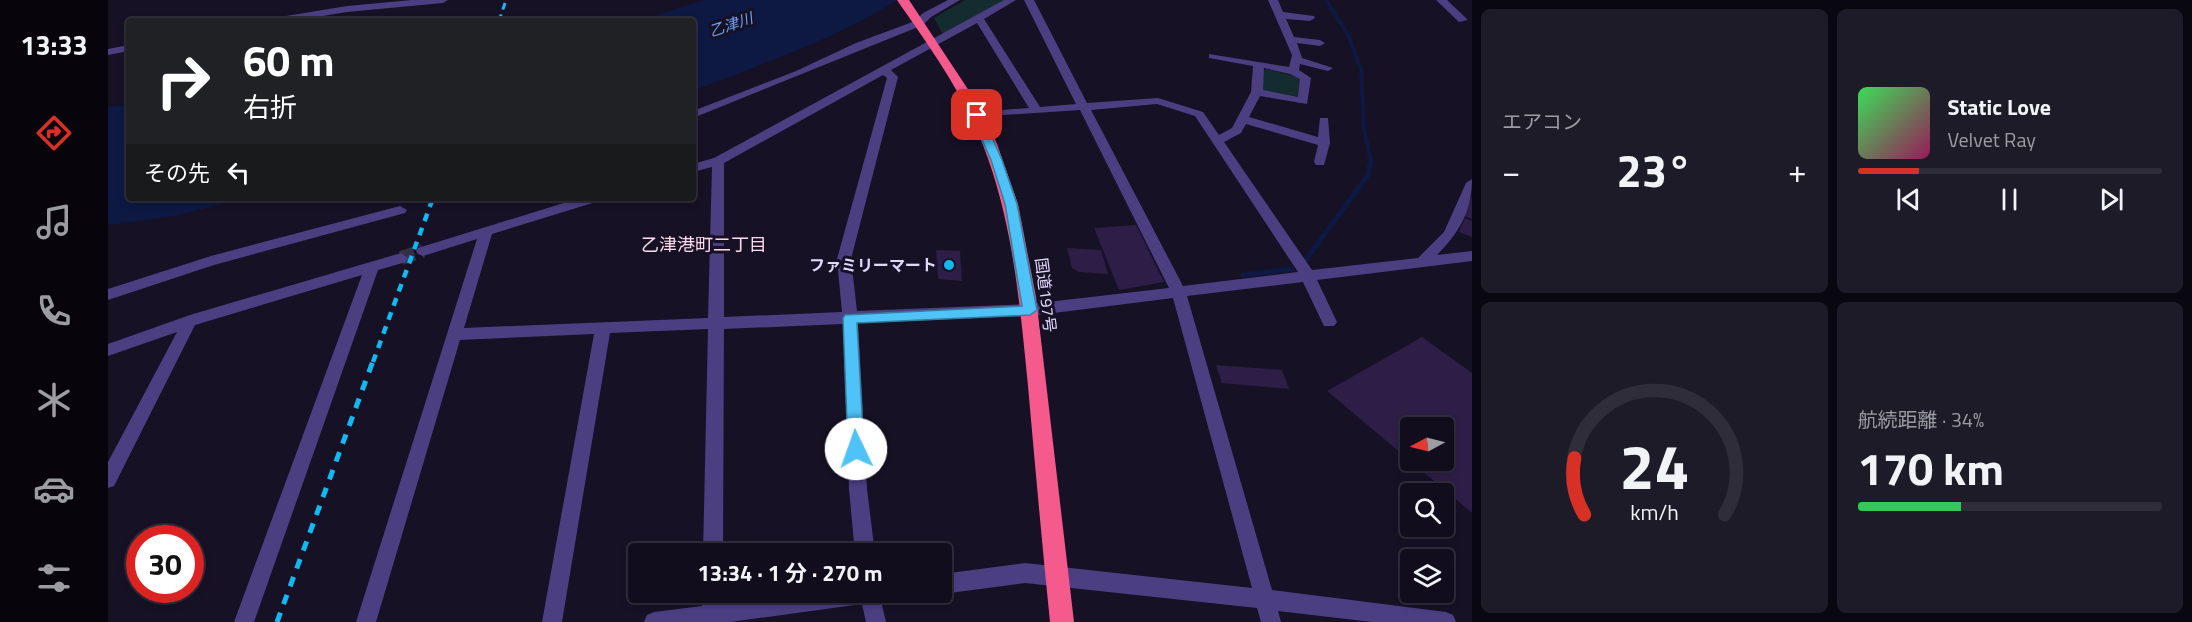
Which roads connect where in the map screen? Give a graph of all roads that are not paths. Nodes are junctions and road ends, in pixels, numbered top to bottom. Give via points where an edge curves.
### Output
1 (443, 0) edge
2 (955, 0) edge
3 (1011, 0) edge
4 (1029, 0) edge
5 (1273, 0) edge
6 (1441, 0) edge
7 (911, 12) edge
8 (1279, 15) junction
9 (292, 18) edge
10 (1310, 18) dead end
11 (980, 19) junction
12 (1463, 20) dead end
13 (1289, 39) junction
14 (932, 42) junction
15 (1320, 43) dead end
16 (126, 49) edge
17 (108, 52) edge
18 (1213, 56) dead end
19 (1259, 64) junction
20 (1294, 66) junction
21 (1328, 68) dead end
22 (884, 70) junction
23 (1257, 92) junction
24 (1084, 106) junction
25 (1036, 110) junction
26 (696, 114) edge
27 (977, 115) junction
28 (1242, 119) junction
29 (1324, 120) dead end
30 (1217, 141) junction
31 (1324, 142) junction
32 (718, 161) junction
33 (1320, 162) dead end
34 (696, 167) edge
35 (1472, 183) edge
36 (584, 201) edge
37 (399, 210) dead end
38 (486, 231) junction
39 (423, 251) tunnel mouth
40 (1472, 256) edge
41 (401, 258) tunnel mouth
42 (1422, 262) junction
43 (372, 267) junction
44 (1308, 276) junction
45 (1179, 292) junction
46 (108, 295) edge
47 (1030, 310) junction
48 (850, 318) junction
49 (190, 321) junction
50 (1329, 322) dead end
51 (716, 324) junction
52 (603, 328) junction
53 (454, 334) junction
54 (108, 350) edge
55 (108, 480) edge
56 (713, 543) edge
57 (864, 543) edge
58 (1057, 577) junction
59 (952, 583) edge
60 (1265, 600) junction
61 (712, 603) edge
62 (800, 603) edge
63 (874, 603) edge
64 (712, 615) junction
65 (244, 622) edge
66 (366, 622) edge
67 (552, 622) edge
68 (654, 622) edge
69 (876, 622) edge
70 (1062, 622) edge
71 (1271, 622) edge
72 (1446, 622) edge

1 - 9 street
2 - 7 street via 927,15
3 - 11 street
4 - 24 street
5 - 8 street
6 - 12 street
7 - 14 highway, 国道197号
7 - 26 street via 860,45
8 - 10 street
8 - 13 street
11 - 14 street
11 - 25 street
13 - 15 street
13 - 20 street via 1297,55
14 - 22 street
14 - 27 highway, 国道197号
16 - 17 street
18 - 19 street
19 - 20 street
19 - 23 street
20 - 21 street
20 - 23 street via 1306,78 1303,102
22 - 32 street
22 - 48 street via 893,77 844,259
23 - 28 street
24 - 25 street
24 - 30 street via 1158,101 1199,114
24 - 45 street
25 - 27 street
27 - 47 highway, 国道197号 via 1011,204
28 - 30 street via 1237,130
28 - 31 street
29 - 31 street
30 - 44 street
31 - 33 street
32 - 34 street
32 - 51 street
35 - 42 street via 1450,234
36 - 38 street
37 - 46 street via 231,255
38 - 39 street
38 - 53 street
40 - 42 street
41 - 43 street
42 - 44 street
43 - 49 street
43 - 65 street
44 - 45 street
44 - 50 street
45 - 47 street
45 - 60 street
47 - 48 street
47 - 58 highway, 国道197号
48 - 51 street
48 - 57 street
49 - 54 street
49 - 55 street
51 - 52 street
51 - 56 street
52 - 53 street
52 - 67 street
53 - 66 street
58 - 59 street via 1025,573
58 - 60 street
58 - 70 highway, 国道197号
60 - 71 street
60 - 72 street
61 - 64 street
62 - 64 street
63 - 69 street
64 - 68 street

